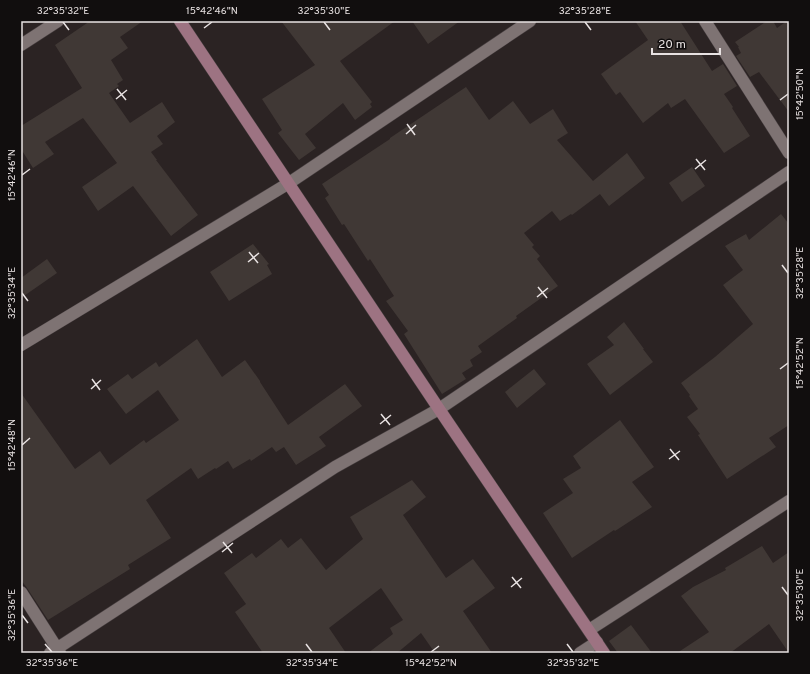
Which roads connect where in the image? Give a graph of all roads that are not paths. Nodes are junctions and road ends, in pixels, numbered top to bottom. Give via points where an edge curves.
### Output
1 (58, 21) edge
2 (180, 21) edge
3 (530, 21) edge
4 (705, 21) edge
5 (21, 45) edge
6 (789, 153) edge
7 (789, 172) edge
8 (289, 183) junction
9 (21, 345) edge
10 (439, 409) junction
11 (789, 501) edge
12 (21, 592) edge
13 (589, 630) junction
14 (597, 642) junction
15 (56, 652) edge
16 (580, 653) edge
17 (604, 653) edge

1 - 5 street
2 - 8 street
3 - 8 street
4 - 6 street
7 - 10 street
8 - 9 street
8 - 10 street
10 - 13 street
10 - 15 street via 335,467
11 - 13 street
12 - 15 street
13 - 14 street
14 - 16 street
14 - 17 street

